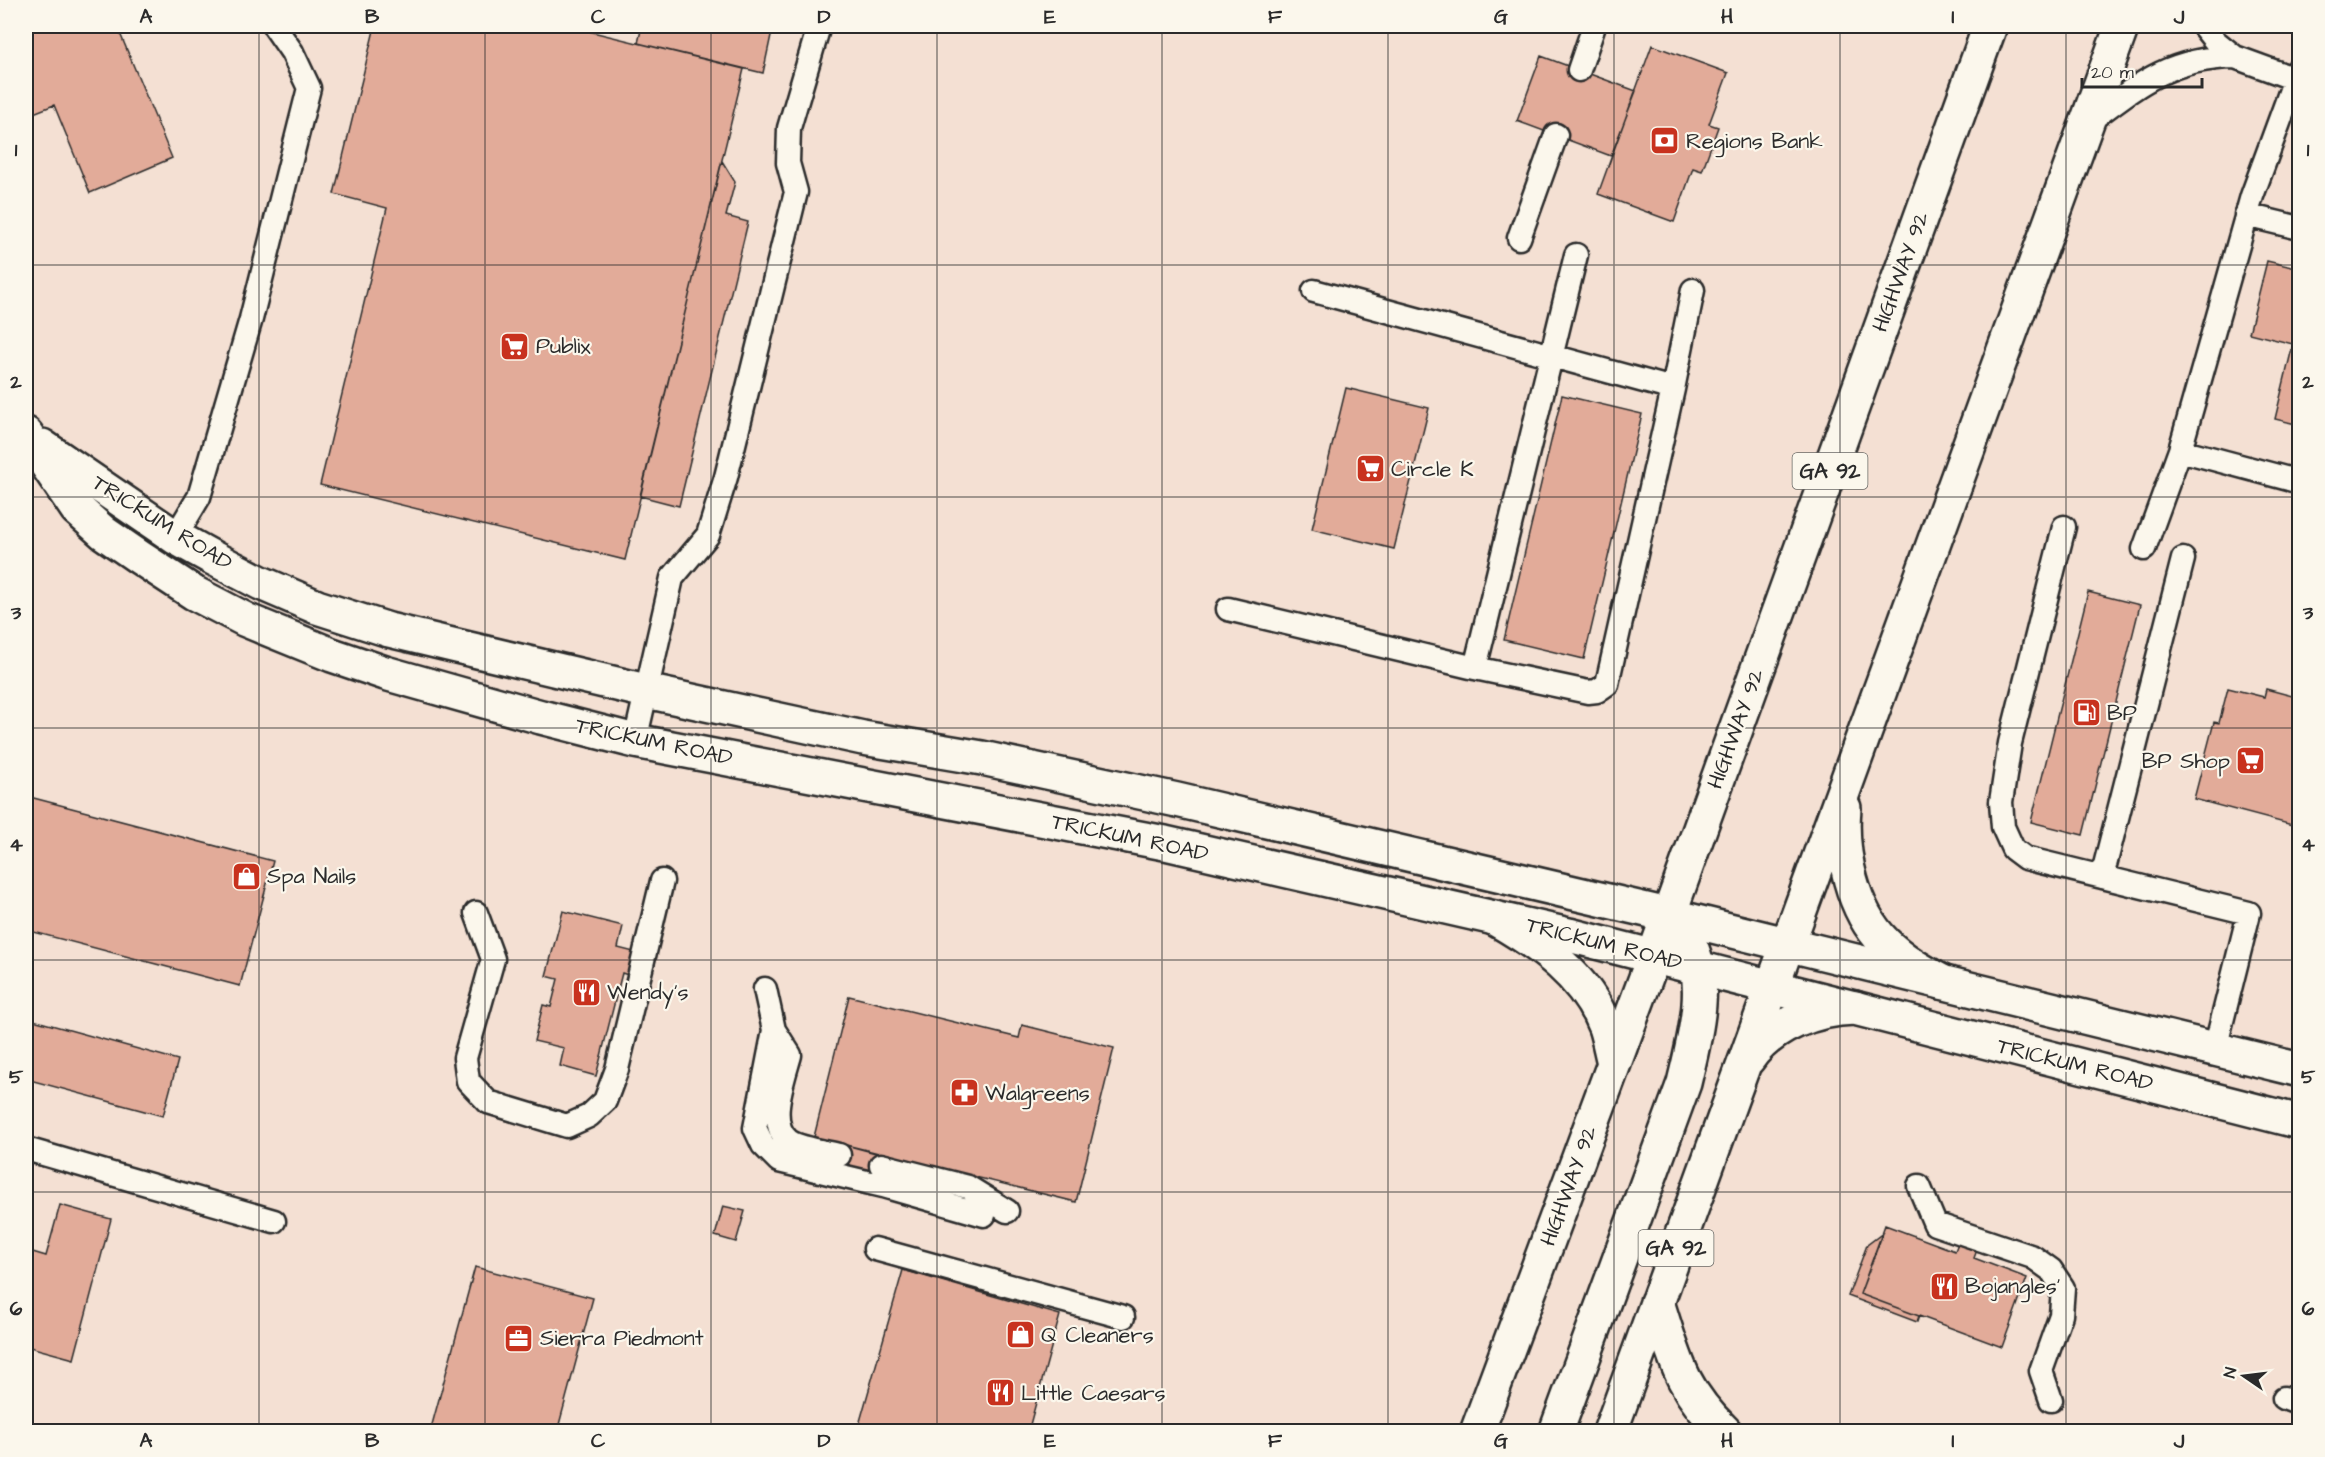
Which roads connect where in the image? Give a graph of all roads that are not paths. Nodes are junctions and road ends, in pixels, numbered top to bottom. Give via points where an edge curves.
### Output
1 (274, 26) edge
2 (819, 26) edge
3 (1594, 26) edge
4 (1990, 26) edge
5 (2122, 26) edge
6 (2203, 26) edge
7 (2235, 57) junction
8 (1579, 70) dead end
9 (2298, 76) edge
10 (2087, 123) junction
11 (1556, 135) dead end
12 (2246, 215) junction
13 (2300, 228) edge
14 (1519, 238) dead end
15 (1576, 255) dead end
16 (1693, 290) dead end
17 (1314, 291) dead end
18 (1550, 354) junction
19 (1673, 389) junction
20 (26, 435) edge
21 (2180, 450) junction
22 (2300, 482) edge
23 (2064, 527) dead end
24 (175, 537) junction
25 (2144, 549) dead end
26 (2183, 559) dead end
27 (1228, 609) dead end
28 (1475, 668) junction
29 (646, 691) junction
30 (635, 741) junction
31 (1846, 782) junction
32 (2102, 876) junction
33 (662, 880) dead end
34 (476, 913) dead end
35 (1668, 915) junction
36 (1494, 918) junction
37 (1787, 946) junction
38 (1654, 956) junction
39 (1698, 967) junction
40 (1942, 982) junction
41 (1772, 987) junction
42 (765, 989) dead end
43 (1855, 1008) junction
44 (774, 1030) junction
45 (2215, 1049) junction
46 (1614, 1064) junction
47 (1743, 1065) junction
48 (2300, 1070) edge
49 (2300, 1122) edge
50 (26, 1149) edge
51 (839, 1155) dead end
52 (880, 1165) dead end
53 (1919, 1186) dead end
54 (1007, 1211) dead end
55 (984, 1215) dead end
56 (274, 1221) dead end
57 (875, 1249) dead end
58 (1657, 1302) junction
59 (1123, 1317) dead end
60 (2051, 1400) dead end
61 (1477, 1431) edge
62 (1556, 1431) edge
63 (1610, 1431) edge
64 (1725, 1431) edge

1 - 24 lane via 309,88 254,308 199,498
2 - 29 lane via 789,128 788,163 796,192 726,477 708,535 672,578
3 - 8 lane
4 - 35 street, HIGHWAY 92 / GA 92
5 - 10 street, GA 92
6 - 7 lane
7 - 9 lane
7 - 10 lane via 2208,57 2182,63 2141,83
9 - 12 lane
10 - 31 street, GA 92
11 - 14 lane
12 - 13 lane
12 - 21 lane
15 - 18 lane
16 - 19 lane
17 - 18 lane
18 - 19 lane
18 - 28 lane
19 - 28 lane via 1607,684 1588,692
20 - 24 street, TRICKUM ROAD
20 - 30 street, TRICKUM ROAD via 77,509 104,533 194,593 246,620 386,673
21 - 22 lane
21 - 25 lane
23 - 32 lane via 2010,743 2001,802 2003,827 2013,849 2025,858
24 - 29 street, TRICKUM ROAD via 261,583 368,624
26 - 32 lane
27 - 28 lane
29 - 30 lane
29 - 35 street, TRICKUM ROAD via 1177,800
30 - 36 street, TRICKUM ROAD via 1165,843
31 - 37 street, GA 92
31 - 40 street via 1842,824 1846,855 1866,915 1884,942 1908,963
32 - 45 lane via 2249,913
33 - 34 lane via 617,1069 605,1101 589,1116 567,1126 488,1102 468,1081 465,1058 493,959
35 - 37 street, TRICKUM ROAD
35 - 38 street, HIGHWAY 92 / GA 92
35 - 39 street via 1688,941
36 - 38 street, TRICKUM ROAD
36 - 46 street via 1534,942 1575,977 1597,1008
37 - 40 street, TRICKUM ROAD
37 - 41 street, GA 92
38 - 39 street, TRICKUM ROAD
38 - 46 street, HIGHWAY 92 / GA 92
39 - 41 street, TRICKUM ROAD
39 - 62 street via 1695,1037 1684,1083
40 - 45 street, TRICKUM ROAD
41 - 43 street, TRICKUM ROAD
41 - 47 street, GA 92
42 - 44 lane
43 - 47 street via 1833,1009 1788,1024 1754,1050
43 - 49 street, TRICKUM ROAD
44 - 51 lane via 790,1055 777,1108 779,1130 789,1142
44 - 55 lane via 755,1128 763,1145 779,1161
45 - 48 street, TRICKUM ROAD
46 - 61 street, HIGHWAY 92 / GA 92
47 - 58 street, GA 92
50 - 56 lane
52 - 54 lane via 968,1187
53 - 60 lane via 1935,1224 2033,1257 2051,1270 2063,1287 2061,1315 2041,1371
57 - 59 lane
58 - 63 street, GA 92
58 - 64 street via 1686,1384

